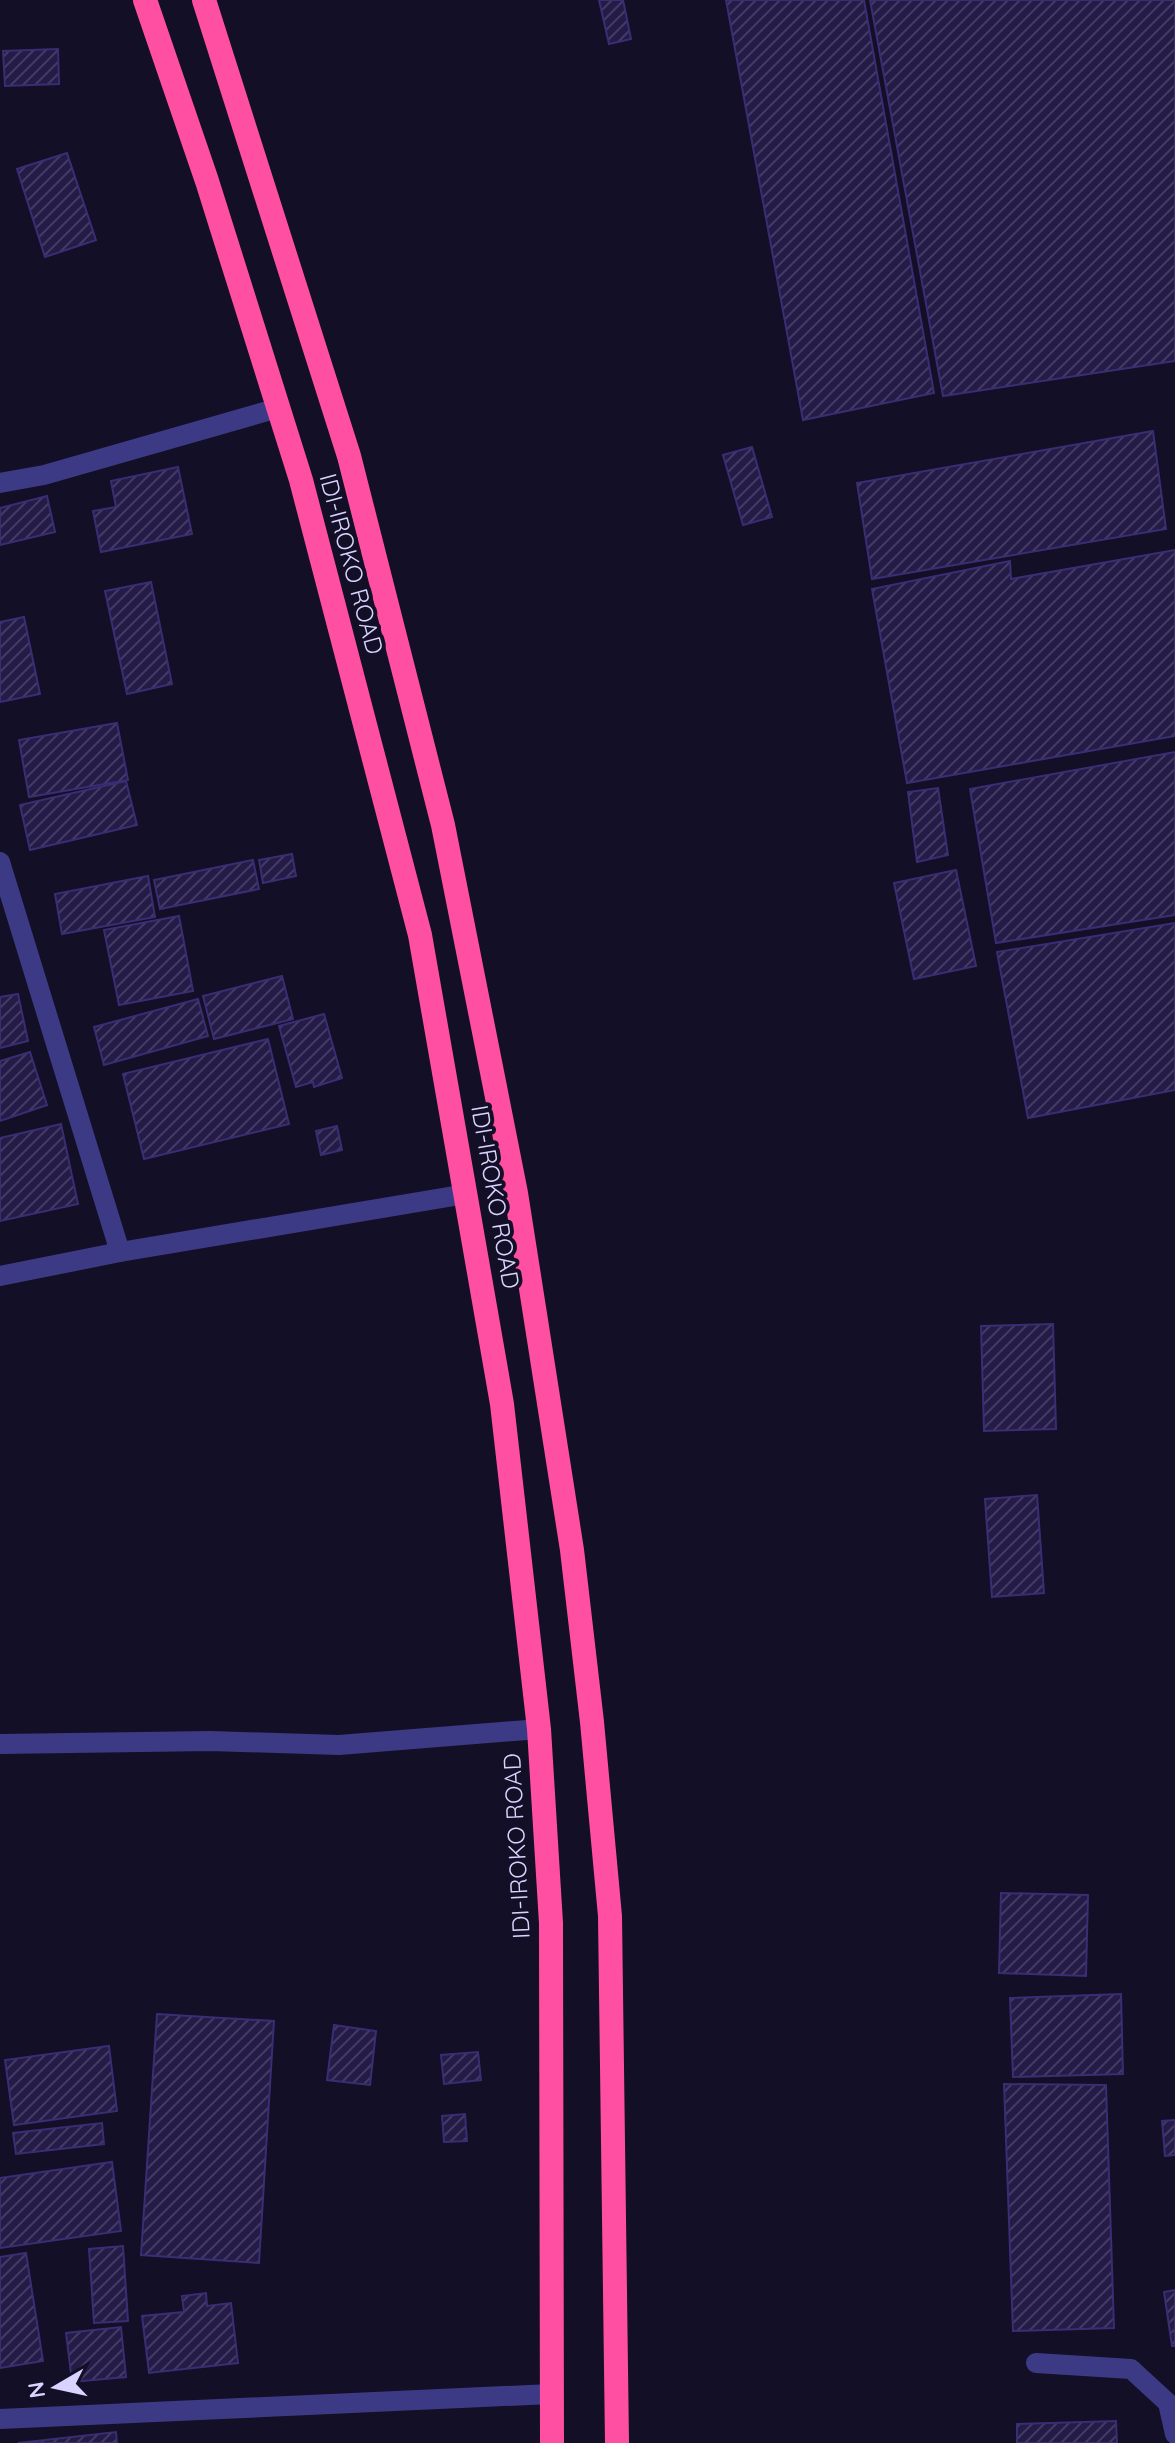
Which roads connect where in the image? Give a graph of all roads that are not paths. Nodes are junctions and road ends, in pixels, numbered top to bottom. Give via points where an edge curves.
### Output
1 (145, 0) edge
2 (204, 0) edge
3 (278, 408) junction
4 (0, 483) edge
5 (0, 862) edge
6 (466, 1194) junction
7 (120, 1252) junction
8 (0, 1276) edge
9 (539, 1729) junction
10 (0, 1744) edge
11 (1036, 2363) dead end
12 (551, 2394) junction
13 (0, 2419) edge
14 (1175, 2434) edge
15 (552, 2443) edge
16 (617, 2443) edge

1 - 3 highway, IDI-IROKO ROAD
2 - 16 highway via 353,471 443,825 516,1193 572,1550 610,1916
3 - 4 street
3 - 6 highway, IDI-IROKO ROAD via 420,935
5 - 7 street
6 - 7 street
6 - 9 highway, IDI-IROKO ROAD via 502,1404
7 - 8 street
9 - 10 street via 339,1745
9 - 12 highway, IDI-IROKO ROAD via 551,1923
11 - 14 street via 1131,2369 1168,2403
12 - 13 street
12 - 15 highway, IDI-IROKO ROAD

